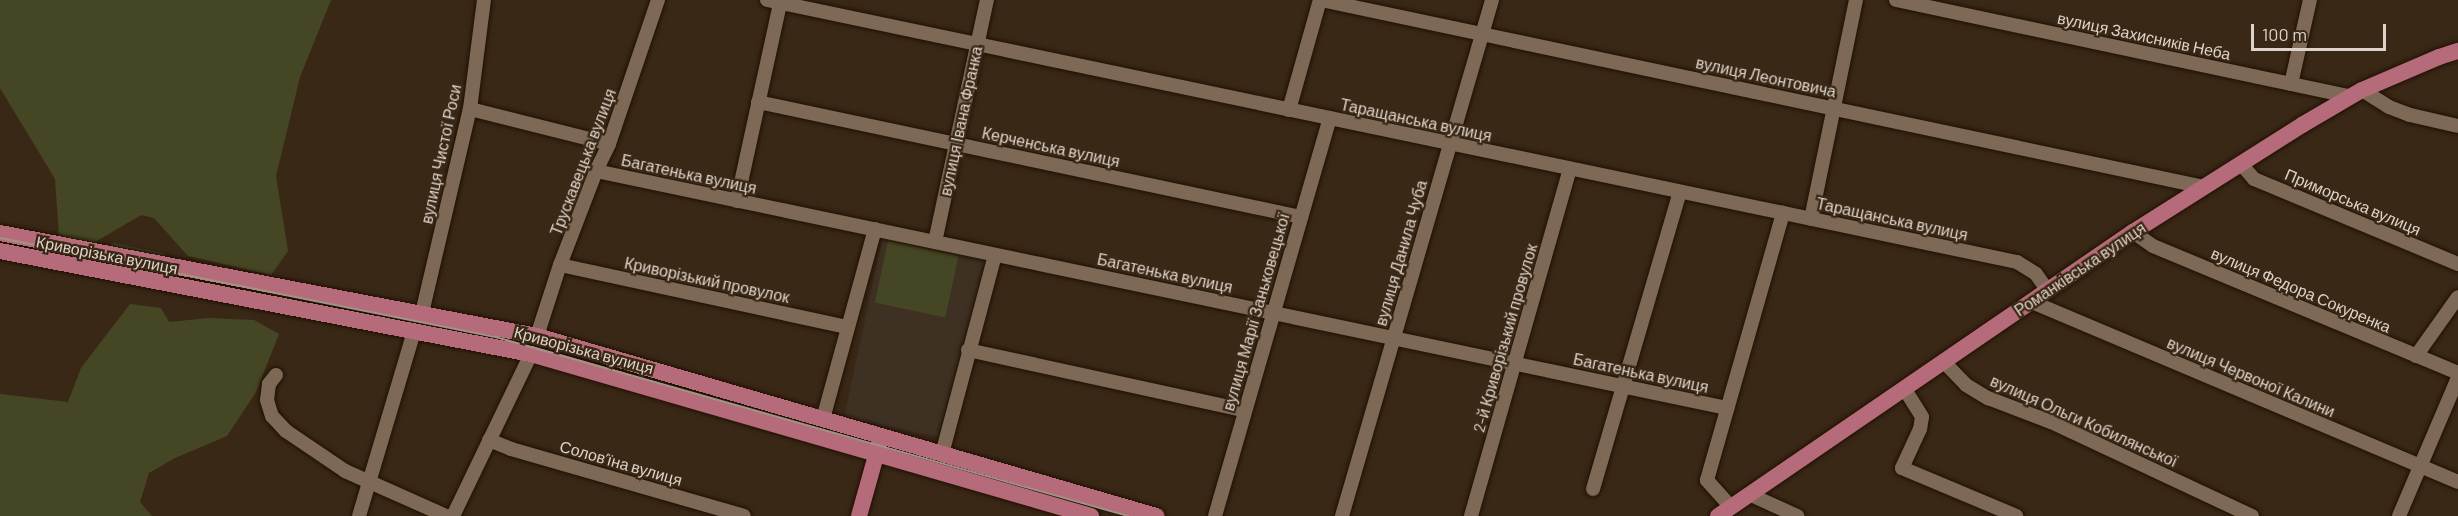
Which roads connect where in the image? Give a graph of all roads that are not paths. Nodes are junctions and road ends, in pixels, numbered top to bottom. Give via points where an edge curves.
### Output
1 (484, 0) edge
2 (658, 0) edge
3 (987, 0) edge
4 (1321, 0) edge
5 (1492, 0) edge
6 (1856, 0) edge
7 (1896, 0) edge
8 (2310, 0) edge
9 (774, 2) edge
10 (1482, 34) junction
11 (978, 44) junction
12 (2458, 51) edge
13 (2291, 84) junction
14 (2356, 94) junction
15 (758, 102) junction
16 (470, 109) junction
17 (1834, 109) junction
18 (1289, 110) junction
19 (1330, 118) junction
20 (2458, 126) edge
21 (609, 144) junction
22 (956, 144) junction
23 (1450, 144) junction
24 (2241, 164) junction
25 (1570, 169) junction
26 (596, 171) junction
27 (2204, 187) junction
28 (1680, 192) junction
29 (737, 201) junction
30 (1783, 213) junction
31 (1301, 217) junction
32 (1811, 219) junction
33 (875, 229) junction
34 (2133, 232) junction
35 (0, 233) edge
36 (935, 242) junction
37 (0, 251) edge
38 (995, 255) junction
39 (2458, 264) edge
40 (560, 265) junction
41 (2047, 290) junction
42 (2458, 297) edge
43 (2032, 302) junction
44 (422, 313) junction
45 (1273, 313) junction
46 (847, 327) junction
47 (414, 332) junction
48 (537, 336) junction
49 (1394, 338) junction
50 (968, 350) junction
51 (531, 354) junction
52 (2416, 356) junction
53 (1943, 362) junction
54 (1514, 364) junction
55 (276, 375) dead end
56 (2458, 376) edge
57 (1623, 386) junction
58 (1904, 388) junction
59 (1727, 408) junction
60 (1244, 410) junction
61 (823, 419) junction
62 (882, 436) junction
63 (489, 440) junction
64 (877, 454) junction
65 (942, 454) junction
66 (2420, 466) junction
67 (2458, 482) edge
68 (369, 483) junction
69 (1593, 489) dead end
70 (1751, 495) junction
71 (1725, 512) edge
72 (359, 516) edge
73 (446, 516) edge
74 (453, 516) edge
75 (744, 516) edge
76 (859, 516) edge
77 (1091, 516) edge
78 (1156, 516) edge
79 (1215, 516) edge
80 (1342, 516) edge
81 (1471, 516) edge
82 (1797, 516) edge
83 (2016, 516) edge
84 (2252, 516) edge
85 (2399, 516) edge

1 - 16 street, вулиця Чистої Роси
2 - 21 street, Трускавецька вулиця
3 - 11 street, вулиця Івана Франка
4 - 10 street, вулиця Леонтовича
4 - 18 street, вулиця Леонтовича
5 - 10 street, вулиця Данила Чуба
6 - 17 street
7 - 13 street, вулиця Захисників Неба
8 - 13 street
9 - 11 street, Таращанська вулиця
9 - 15 street
10 - 17 street, вулиця Леонтовича
10 - 23 street, вулиця Данила Чуба
11 - 18 street, Таращанська вулиця
11 - 22 street, вулиця Івана Франка
12 - 14 main road, Романківська вулиця
13 - 14 street, вулиця Захисників Неба
14 - 20 street, вулиця Захисників Неба via 2410,115
14 - 24 main road, Романківська вулиця
15 - 22 street, Керченська вулиця
15 - 29 street
16 - 21 street
16 - 44 street, вулиця Чистої Роси
17 - 27 street, вулиця Леонтовича
17 - 32 street
18 - 19 street, Таращанська вулиця
19 - 23 street, Таращанська вулиця
19 - 31 street, вулиця Марії Заньковецької
21 - 26 street, Трускавецька вулиця
22 - 31 street, Керченська вулиця
22 - 36 street, вулиця Івана Франка
23 - 25 street, Таращанська вулиця
23 - 49 street, вулиця Данила Чуба
24 - 27 main road, Романківська вулиця
24 - 39 street, Приморська вулиця via 2254,179
25 - 28 street, Таращанська вулиця
25 - 54 street, 2-й Криворізький провулок
26 - 29 street, Багатенька вулиця
26 - 40 street, Трускавецька вулиця
27 - 34 main road, Романківська вулиця
28 - 30 street, Таращанська вулиця
28 - 57 street
29 - 33 street, Багатенька вулиця
30 - 32 street, Таращанська вулиця
30 - 59 street
31 - 45 street, вулиця Марії Заньковецької
32 - 41 street, Таращанська вулиця via 2017,262 2036,274
33 - 36 street, Багатенька вулиця
33 - 46 street
34 - 41 main road, Романківська вулиця
34 - 52 street, вулиця Федора Сокуренка via 2153,246
35 - 44 main road, Криворізька вулиця
36 - 38 street, Багатенька вулиця
37 - 47 main road, Криворізька вулиця
38 - 45 street, Багатенька вулиця
38 - 50 street
40 - 46 street, Криворізький провулок
40 - 48 street, Трускавецька вулиця
41 - 43 main road, Романківська вулиця
42 - 52 street
43 - 53 main road, Романківська вулиця
43 - 66 street, вулиця Червоної Калини
44 - 48 main road, Криворізька вулиця
45 - 49 street, Багатенька вулиця
45 - 60 street, вулиця Марії Заньковецької
46 - 61 street
47 - 51 main road, Криворізька вулиця
47 - 68 street
48 - 61 main road, Криворізька вулиця
49 - 54 street, Багатенька вулиця
49 - 80 street, вулиця Данила Чуба
50 - 60 street
50 - 65 street
51 - 63 street
51 - 64 main road, Криворізька вулиця
52 - 56 street, вулиця Федора Сокуренка
53 - 58 main road, Романківська вулиця
53 - 84 street, вулиця Ольги Кобилянської via 1966,385 1988,399 2051,422
54 - 57 street, Багатенька вулиця
54 - 81 street, 2-й Криворізький провулок
55 - 68 street via 269,384 267,400 272,416 286,431
56 - 66 street
57 - 59 street, Багатенька вулиця
57 - 69 street
58 - 70 main road, Романківська вулиця
58 - 83 street via 1922,417 1902,468
59 - 71 street via 1707,480
60 - 79 street, вулиця Марії Заньковецької
61 - 62 main road, Криворізька вулиця
62 - 64 main road
62 - 65 main road, Криворізька вулиця
63 - 74 street
63 - 75 street, Соловʼїна вулиця
64 - 76 main road
64 - 77 main road, Криворізька вулиця
65 - 78 main road, Криворізька вулиця
66 - 67 street, вулиця Червоної Калини
66 - 85 street
68 - 72 street
68 - 73 street
70 - 71 main road, Романківська вулиця
70 - 82 street

